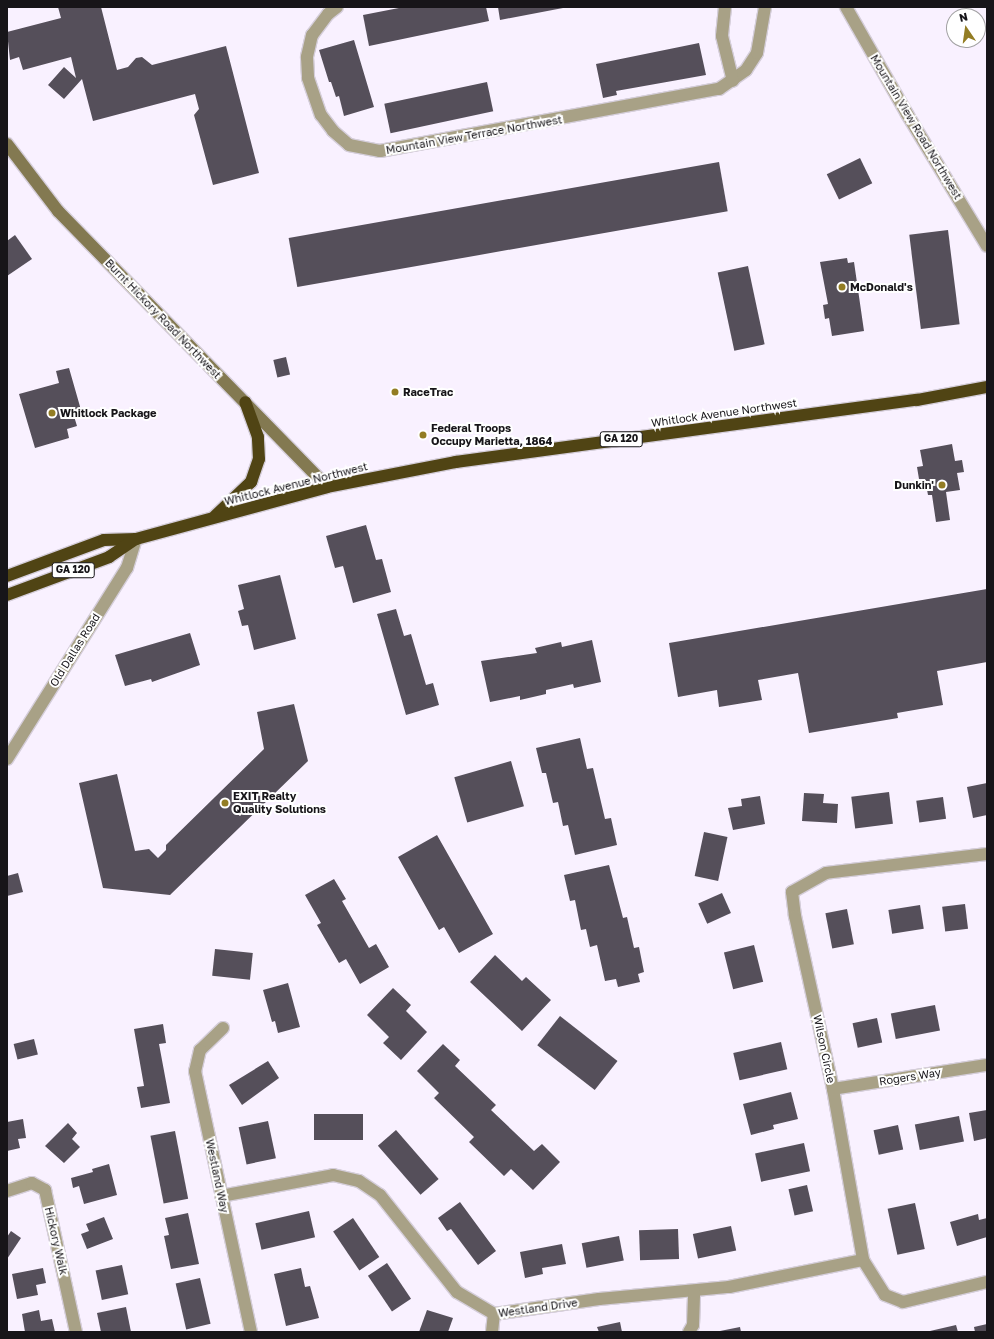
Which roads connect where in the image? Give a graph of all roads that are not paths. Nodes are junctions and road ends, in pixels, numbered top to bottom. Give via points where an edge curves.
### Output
1 (337, 7) edge
2 (725, 7) edge
3 (765, 7) edge
4 (846, 7) edge
5 (733, 81) junction
6 (7, 144) edge
7 (987, 246) edge
8 (987, 387) edge
9 (971, 390) junction
10 (987, 396) edge
11 (245, 402) junction
12 (327, 487) junction
13 (213, 518) junction
14 (136, 539) junction
15 (7, 576) edge
16 (7, 595) edge
17 (7, 759) edge
18 (987, 854) edge
19 (223, 1028) dead end
20 (987, 1065) edge
21 (833, 1089) junction
22 (7, 1191) edge
23 (221, 1196) junction
24 (863, 1260) junction
25 (987, 1282) edge
26 (694, 1292) junction
27 (494, 1314) junction
28 (76, 1332) edge
29 (251, 1332) edge
30 (492, 1332) edge
31 (689, 1332) edge

1 - 5 street, Mountain View Terrace Northwest via 328,14 312,35 308,46 307,68 316,102 327,123 340,139 359,149 380,151 408,148 707,93
2 - 5 street via 722,36
3 - 5 street, Mountain View Terrace Northwest via 757,53 746,70
4 - 7 street, Mountain View Road Northwest
6 - 11 street, Burnt Hickory Road Northwest via 58,211
8 - 9 highway, Whitlock Avenue Northwest / GA 120
9 - 10 highway
9 - 12 highway, Whitlock Avenue Northwest / GA 120 via 773,420 487,456
11 - 12 street, Burnt Hickory Road Northwest
11 - 13 highway via 258,437 259,459 251,482
12 - 13 highway, Whitlock Avenue Northwest / GA 120
13 - 14 highway, Whitlock Avenue Northwest / GA 120
14 - 15 highway, Whitlock Avenue Northwest / GA 120 via 104,540
14 - 16 highway, Whitlock Avenue Northwest / GA 120 via 109,557
14 - 17 street, Old Dallas Road via 127,568
18 - 21 street, Wilson Circle via 826,873 792,892
19 - 23 street, Westland Way via 200,1050 195,1071
20 - 21 street, Rogers Way
21 - 24 street, Wilson Circle
22 - 28 street, Hickory Walk via 32,1183 45,1190
23 - 27 street, Westland Drive via 333,1175 359,1181 380,1195 457,1292
23 - 29 street, Westland Way
24 - 25 street, Wilson Circle via 885,1295 903,1302
24 - 26 street, Westland Drive
26 - 27 street, Westland Drive via 599,1299
26 - 31 street via 693,1325
27 - 30 street

